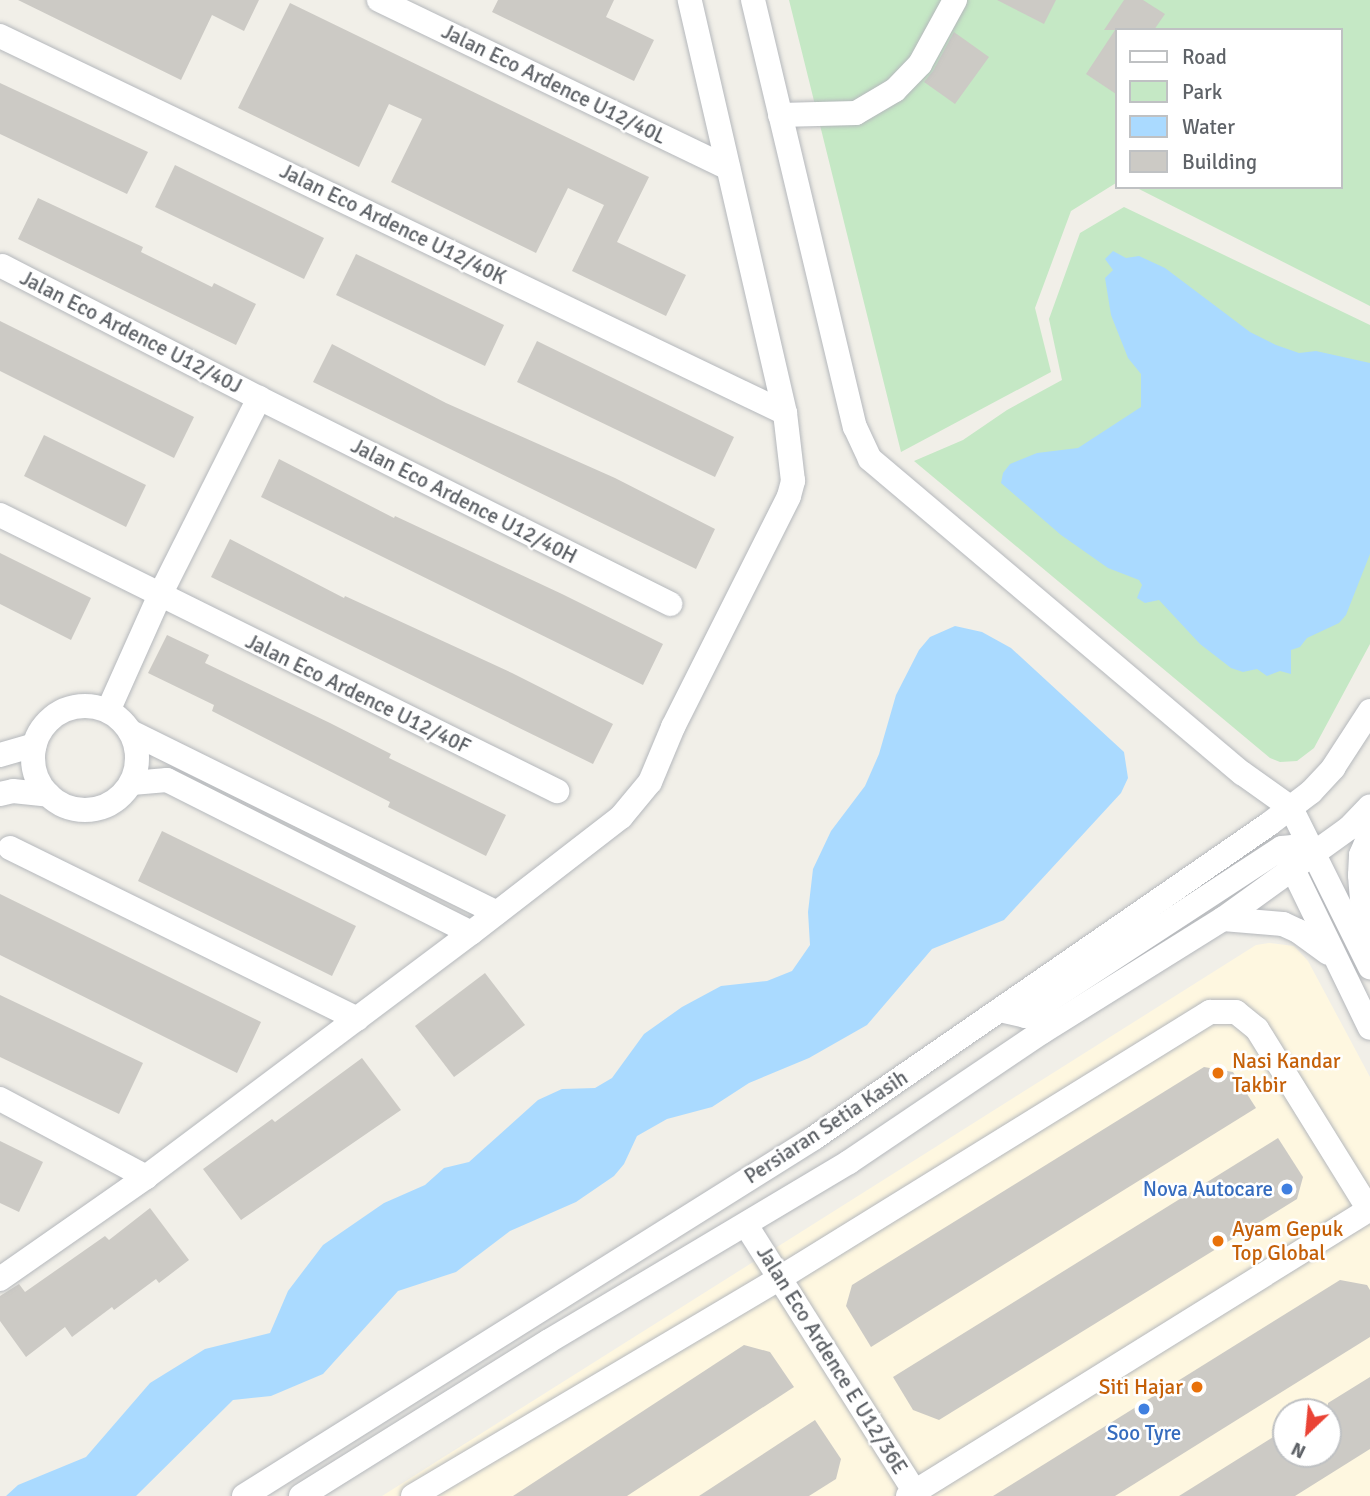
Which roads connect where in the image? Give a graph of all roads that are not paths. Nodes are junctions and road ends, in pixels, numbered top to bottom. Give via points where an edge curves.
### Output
1 (379, 0) edge
2 (690, 0) edge
3 (753, 0) edge
4 (955, 0) edge
5 (0, 36) edge
6 (780, 115) junction
7 (729, 168) junction
8 (2, 266) dead end
9 (259, 398) junction
10 (785, 413) junction
11 (0, 515) edge
12 (159, 597) junction
13 (670, 604) dead end
14 (108, 711) junction
15 (1370, 711) edge
16 (131, 732) junction
17 (35, 745) junction
18 (0, 755) edge
19 (132, 783) junction
20 (1255, 784) junction
21 (557, 790) dead end
22 (0, 794) edge
23 (49, 795) junction
24 (1370, 806) edge
25 (1291, 808) junction
26 (1269, 824) junction
27 (1370, 834) edge
28 (10, 848) dead end
29 (1314, 854) junction
30 (1288, 859) junction
31 (497, 913) junction
32 (1223, 919) junction
33 (471, 933) junction
34 (1334, 957) junction
35 (1369, 965) edge
36 (1000, 1010) junction
37 (357, 1019) junction
38 (1370, 1028) edge
39 (0, 1099) edge
40 (146, 1177) junction
41 (1370, 1210) edge
42 (746, 1225) junction
43 (780, 1278) junction
44 (0, 1279) edge
45 (913, 1495) edge
46 (244, 1496) edge
47 (301, 1496) edge
48 (413, 1496) edge

1 - 7 street, Jalan Eco Ardence U12/40L
2 - 7 street
3 - 6 street
4 - 6 street via 920,64 895,90 856,113
5 - 10 street, Jalan Eco Ardence U12/40K
6 - 20 street via 855,427 870,459
7 - 10 street
8 - 9 street, Jalan Eco Ardence U12/40J
9 - 12 street
9 - 13 street, Jalan Eco Ardence U12/40H
10 - 31 street via 793,481 789,496 650,782 621,817
11 - 12 street, Jalan Eco Ardence U12/40F
12 - 14 street
12 - 21 street, Jalan Eco Ardence U12/40F
14 - 16 street
14 - 17 street via 85,706 59,713 40,732
15 - 25 street, Persiaran Setia Kasih via 1333,768
16 - 19 street via 138,758
16 - 31 street
17 - 18 street
17 - 23 street via 35,772
19 - 23 street via 112,803 99,808 72,809
19 - 33 street via 167,780
20 - 25 street
20 - 26 street
22 - 23 street
24 - 29 street
25 - 26 street, Persiaran Setia Kasih
25 - 29 street
26 - 30 street
26 - 36 street, Persiaran Setia Kasih
27 - 35 street via 1361,855 1360,875
28 - 37 street
29 - 30 street via 1293,847
29 - 35 street
30 - 32 street, Persiaran Setia Kasih
30 - 34 street
30 - 36 street via 1025,1016
31 - 33 street
32 - 34 street via 1283,924
32 - 42 street, Persiaran Setia Kasih
33 - 37 street
34 - 38 street
36 - 46 street, Persiaran Setia Kasih via 814,1138
37 - 40 street
39 - 40 street
40 - 44 street
41 - 43 street via 1257,1029 1236,1012 1210,1012
41 - 45 street
42 - 43 street, Jalan Eco Ardence E U12/36E
42 - 47 street, Persiaran Setia Kasih
43 - 45 street, Jalan Eco Ardence E U12/36E
43 - 48 street

